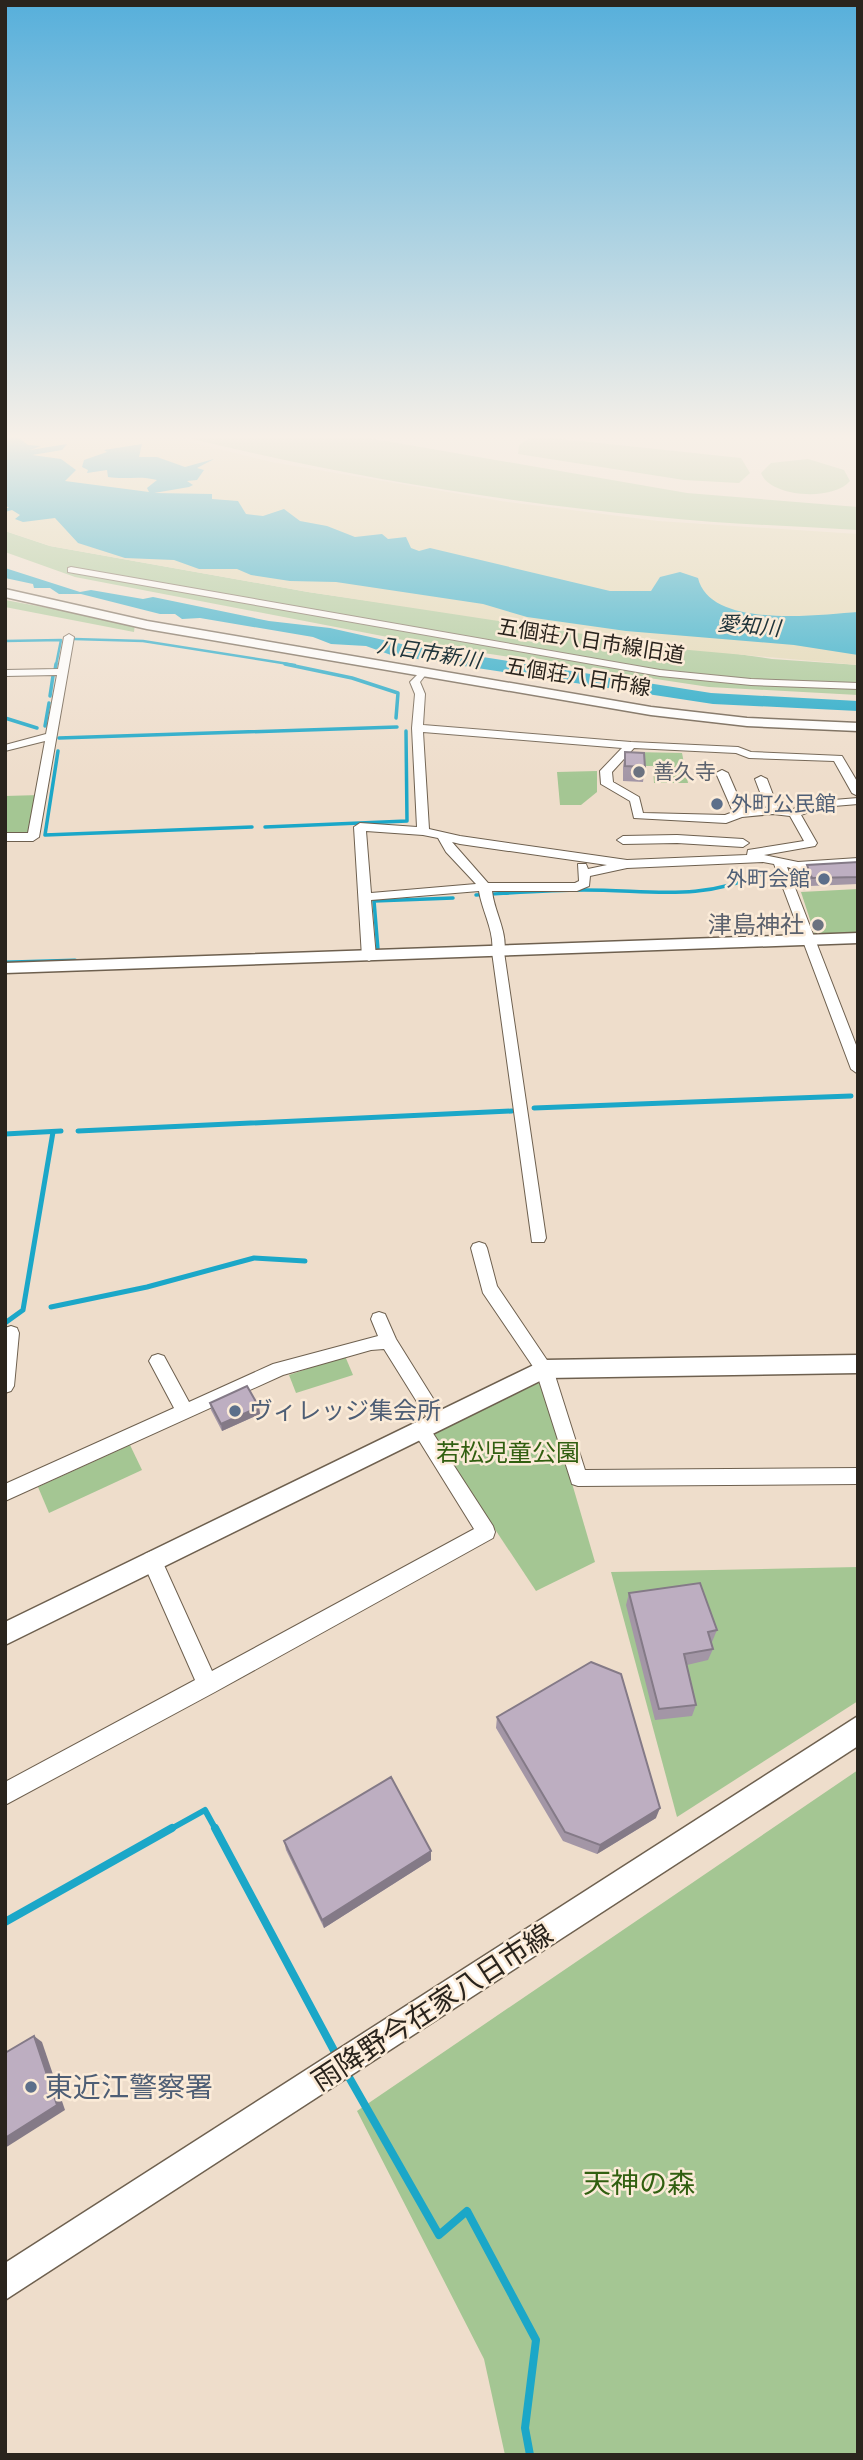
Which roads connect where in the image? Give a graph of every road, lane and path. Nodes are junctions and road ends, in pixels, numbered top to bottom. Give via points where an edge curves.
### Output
1 (71, 570) dead end
2 (5, 593) edge
3 (69, 637) dead end
4 (63, 672) junction
5 (5, 673) edge
6 (422, 673) junction
7 (858, 686) edge
8 (858, 727) edge
9 (417, 729) junction
10 (52, 736) junction
11 (632, 745) junction
12 (5, 748) edge
13 (722, 773) dead end
14 (761, 779) dead end
15 (858, 793) edge
16 (858, 802) edge
17 (773, 811) junction
18 (794, 813) junction
19 (740, 814) junction
20 (726, 819) junction
21 (423, 831) junction
22 (442, 835) junction
23 (5, 837) edge
24 (624, 840) dead end
25 (747, 848) junction
26 (763, 858) junction
27 (579, 859) junction
28 (858, 862) edge
29 (626, 864) junction
30 (780, 864) junction
31 (585, 873) junction
32 (485, 887) junction
33 (365, 897) junction
34 (858, 938) edge
35 (808, 940) junction
36 (498, 952) junction
37 (369, 957) junction
38 (5, 968) edge
39 (858, 1069) edge
40 (538, 1238) dead end
41 (479, 1248) dead end
42 (379, 1319) dead end
43 (11, 1333) dead end
44 (389, 1342) junction
45 (158, 1361) dead end
46 (858, 1364) edge
47 (544, 1369) junction
48 (5, 1386) edge
49 (185, 1412) junction
50 (429, 1425) junction
51 (858, 1476) edge
52 (5, 1493) edge
53 (152, 1560) junction
54 (5, 1634) edge
55 (208, 1685) junction
56 (858, 1730) edge
57 (5, 1794) edge
58 (5, 2283) edge

1 - 7 street, 五個荘八日市線旧道 via 660,673
2 - 6 main road, 五個荘八日市線 via 147,625
3 - 4 street
4 - 5 street
4 - 10 street
6 - 8 main road, 五個荘八日市線 via 695,717
6 - 9 street via 415,682 420,694
9 - 11 street
9 - 21 street
10 - 12 street
10 - 23 street via 33,837
11 - 15 street via 838,758
11 - 20 street via 606,771 607,784 635,799 638,816
13 - 19 street
14 - 17 street
16 - 18 street via 821,804
17 - 18 street
17 - 19 street
18 - 25 street via 811,843
19 - 20 street
20 - 25 street
21 - 22 street
21 - 33 street via 360,827
22 - 27 street
22 - 32 street
24 - 25 street via 677,839
25 - 26 street
26 - 29 street
26 - 30 street
27 - 29 street
27 - 31 street
28 - 30 street
29 - 31 street
30 - 35 street
31 - 32 street via 585,883 577,887
32 - 33 street
32 - 36 street via 500,942
33 - 37 street
34 - 35 street
35 - 36 street
35 - 39 street
36 - 37 street
36 - 40 street
37 - 38 street
41 - 47 street via 489,1288
42 - 44 street
43 - 48 street
44 - 49 street via 279,1369
44 - 50 street
45 - 49 street
46 - 47 street
47 - 50 street
47 - 51 street via 578,1478
49 - 52 street
50 - 53 street
50 - 55 street via 486,1532
53 - 54 street
53 - 55 street
55 - 57 street
56 - 58 main road, 雨降野今在家八日市線

